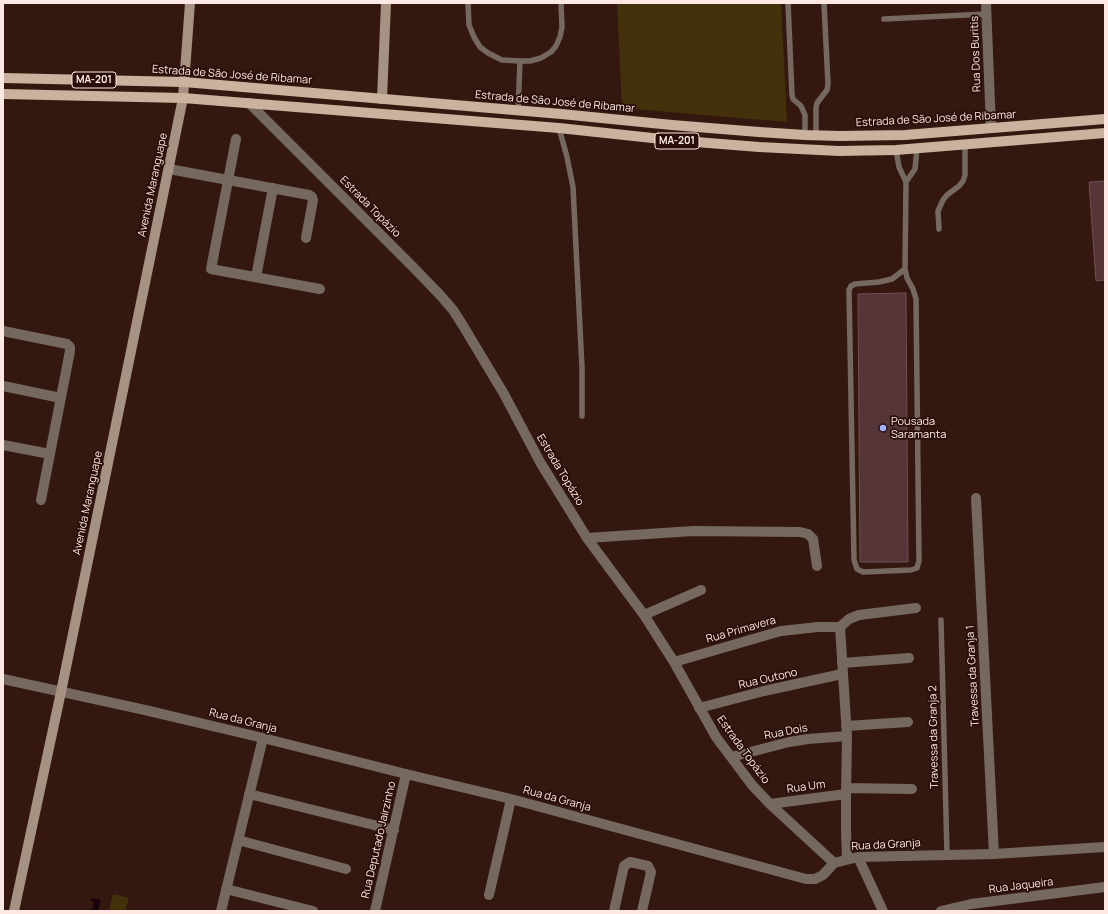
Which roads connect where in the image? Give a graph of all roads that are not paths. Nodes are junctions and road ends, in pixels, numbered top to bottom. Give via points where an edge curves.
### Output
1 (190, 3) edge
2 (386, 3) edge
3 (468, 3) edge
4 (561, 3) edge
5 (788, 3) edge
6 (824, 3) edge
7 (986, 3) edge
8 (987, 14) junction
9 (884, 19) dead end
10 (520, 61) junction
11 (3, 78) edge
12 (184, 82) junction
13 (3, 94) edge
14 (183, 98) junction
15 (382, 99) junction
16 (249, 103) junction
17 (518, 110) junction
18 (1105, 119) edge
19 (559, 128) junction
20 (991, 128) junction
21 (1105, 133) edge
22 (805, 134) junction
23 (816, 135) junction
24 (236, 139) dead end
25 (965, 144) junction
26 (917, 148) junction
27 (896, 150) junction
28 (169, 169) junction
29 (228, 180) junction
30 (906, 182) junction
31 (273, 188) junction
32 (939, 229) dead end
33 (306, 238) dead end
34 (905, 269) junction
35 (256, 277) junction
36 (320, 289) dead end
37 (3, 332) edge
38 (3, 386) edge
39 (61, 398) junction
40 (582, 416) dead end
41 (3, 445) edge
42 (50, 454) junction
43 (976, 498) dead end
44 (41, 500) dead end
45 (587, 538) junction
46 (817, 566) dead end
47 (701, 590) dead end
48 (916, 608) dead end
49 (644, 615) junction
50 (941, 620) dead end
51 (840, 626) junction
52 (909, 658) dead end
53 (674, 662) junction
54 (842, 663) junction
55 (842, 674) junction
56 (3, 679) edge
57 (61, 692) junction
58 (699, 708) junction
59 (908, 722) dead end
60 (846, 731) junction
61 (263, 738) junction
62 (731, 757) junction
63 (406, 774) junction
64 (912, 789) dead end
65 (846, 791) junction
66 (249, 794) junction
67 (511, 799) junction
68 (770, 804) junction
69 (394, 830) junction
70 (238, 840) junction
71 (1105, 847) edge
72 (947, 854) junction
73 (994, 854) junction
74 (858, 857) junction
75 (847, 859) junction
76 (834, 863) junction
77 (346, 869) dead end
78 (1105, 887) edge
79 (226, 889) junction
80 (489, 895) dead end
81 (14, 911) edge
82 (221, 911) edge
83 (313, 911) edge
84 (374, 911) edge
85 (614, 911) edge
86 (642, 911) edge
87 (883, 911) edge
88 (940, 911) edge

1 - 12 street, Avenida Maranguape
2 - 15 street
3 - 10 lane via 469,25 480,47 502,60
4 - 10 lane via 562,27 556,46 541,58
5 - 22 lane via 792,95 805,115
6 - 23 lane via 828,84 827,90 817,103
7 - 8 street, Rua Dos Buritis
8 - 9 lane
8 - 20 street, Rua Dos Buritis
10 - 17 lane
11 - 12 main road, Estrada de São José de Ribamar / MA-201
12 - 14 street, Avenida Maranguape
12 - 15 main road, Estrada de São José de Ribamar / MA-201
13 - 14 main road, MA-201
14 - 16 main road, MA-201
14 - 28 street, Avenida Maranguape
15 - 17 main road, Estrada de São José de Ribamar / MA-201
16 - 19 main road, MA-201
16 - 45 street, Estrada Topázio via 453,310 504,394 540,462
17 - 22 main road, Estrada de São José de Ribamar / MA-201 via 672,125
18 - 20 main road, Estrada de São José de Ribamar / MA-201
19 - 27 main road, MA-201 via 759,147 839,151
19 - 40 lane via 573,187
20 - 23 main road, Estrada de São José de Ribamar / MA-201 via 905,135
21 - 25 main road, MA-201
22 - 23 main road, Estrada de São José de Ribamar / MA-201
24 - 29 street
25 - 26 main road, MA-201
25 - 32 lane via 963,181 943,200 938,211
26 - 27 main road, MA-201
26 - 30 lane via 915,169
27 - 30 lane via 899,167
28 - 29 street
28 - 57 street, Avenida Maranguape
29 - 31 street
29 - 35 street via 211,269
30 - 34 lane
31 - 33 street via 312,197
31 - 35 street
34 - 34 lane via 892,279 855,284 849,290 854,560 857,569 863,572 911,570 917,568 919,561 916,299
35 - 36 street
37 - 39 street via 67,344 70,347
38 - 39 street
39 - 42 street
41 - 42 street
42 - 44 street
43 - 73 street, Travessa da Granja 1
45 - 46 street via 693,531 800,532 808,534 813,539
45 - 49 street, Estrada Topázio
47 - 49 street
48 - 51 street via 859,615
49 - 53 street, Estrada Topázio
50 - 72 lane, Travessa da Granja 2
51 - 53 street, Rua Primavera via 781,631
51 - 54 street
52 - 54 street
53 - 58 street, Estrada Topázio
54 - 55 street
55 - 58 street, Rua Outono
55 - 60 street
56 - 57 street, Rua da Granja
57 - 61 street, Rua da Granja
57 - 81 street, Avenida Maranguape
58 - 62 street, Estrada Topázio
59 - 60 street, Rua Dois
60 - 62 street, Rua Dois
60 - 65 street
61 - 63 street, Rua da Granja
61 - 66 street
62 - 68 street, Estrada Topázio
63 - 67 street, Rua da Granja
63 - 69 street, Rua Deputado Jairzinho
64 - 65 street, Rua Um
65 - 68 street, Rua Um
65 - 75 street
66 - 69 street
66 - 70 street
67 - 76 street, Rua da Granja via 806,879 815,879 823,875
67 - 80 street
68 - 76 street, Estrada Topázio
69 - 84 street, Rua Deputado Jairzinho
70 - 77 street
70 - 79 street
71 - 73 street, Rua da Granja
72 - 73 street, Rua da Granja
72 - 74 street, Rua da Granja
74 - 75 street, Rua da Granja
74 - 87 street
75 - 76 street, Rua da Granja
78 - 88 street, Rua Jaqueira via 971,904
79 - 82 street
79 - 83 street
85 - 86 street via 624,866 630,862 648,866 651,872

